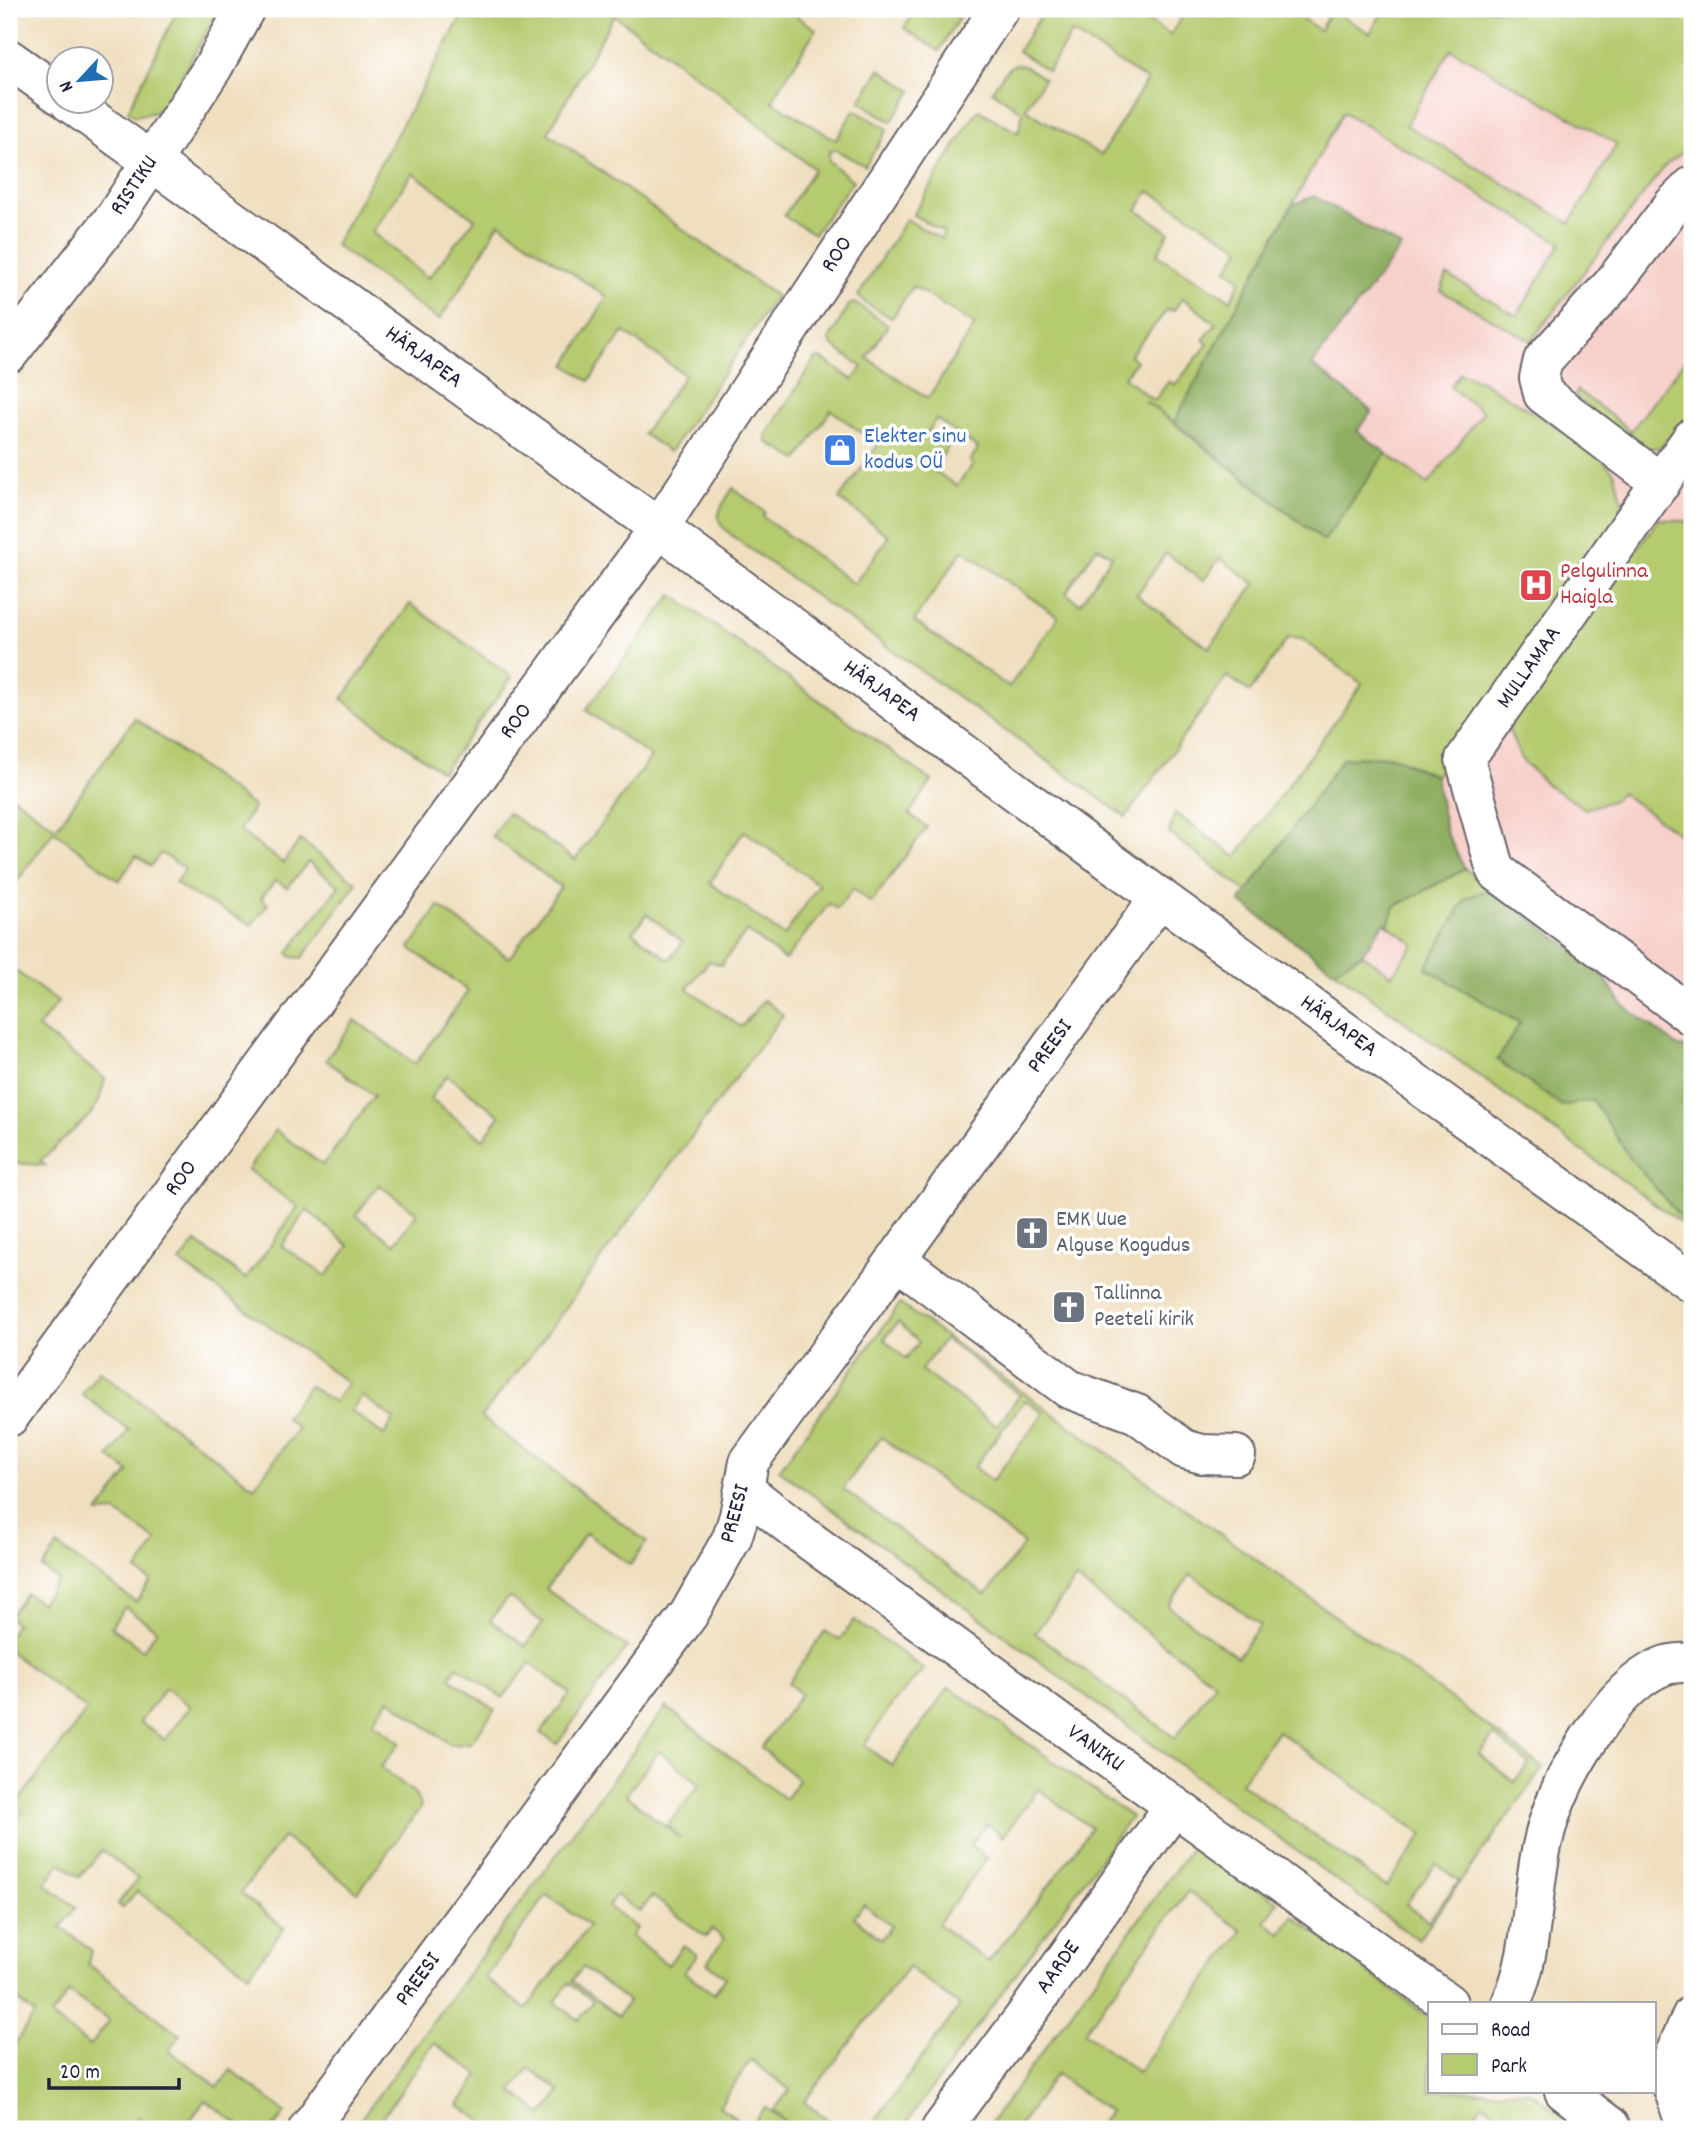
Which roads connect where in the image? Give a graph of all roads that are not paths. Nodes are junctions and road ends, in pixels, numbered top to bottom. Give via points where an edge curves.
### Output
1 (245, 9) edge
2 (999, 9) edge
3 (9, 59) edge
4 (46, 85) edge
5 (88, 116) edge
6 (152, 162) junction
7 (1692, 186) edge
8 (9, 353) edge
9 (1692, 438) edge
10 (1661, 483) junction
11 (659, 528) junction
12 (1160, 897) junction
13 (1692, 1016) edge
14 (896, 1259) junction
15 (1692, 1283) edge
16 (9, 1417) edge
17 (1236, 1455) dead end
18 (745, 1490) junction
19 (1692, 1662) edge
20 (1174, 1806) junction
21 (1447, 2002) edge
22 (1512, 2002) edge
23 (1692, 2015) edge
24 (1565, 2092) edge
25 (1610, 2126) dead end
26 (309, 2129) edge
27 (941, 2129) edge
28 (1687, 2129) edge

1 - 6 street, RISTIKU
2 - 11 street, ROO
3 - 4 street
5 - 6 street, HÄRJAPEA
6 - 8 street, RISTIKU
6 - 11 street, HÄRJAPEA
7 - 10 street via 1611,286 1543,360 1539,378 1543,394
9 - 10 street, MULLAMAA
10 - 13 street, MULLAMAA via 1465,759 1496,871
11 - 12 street, HÄRJAPEA
11 - 16 street, ROO
12 - 14 street, PREESI
12 - 15 street, HÄRJAPEA
14 - 17 street via 1069,1389 1131,1411 1184,1449
14 - 18 street, PREESI via 749,1461
18 - 20 street, VANIKU
18 - 26 street, PREESI via 732,1538 689,1614
19 - 22 street via 1666,1665 1642,1678 1611,1708 1575,1758 1555,1798 1542,1845 1525,1954
20 - 21 street, VANIKU
20 - 27 street, AARDE
23 - 28 street via 1667,2071
24 - 25 street

